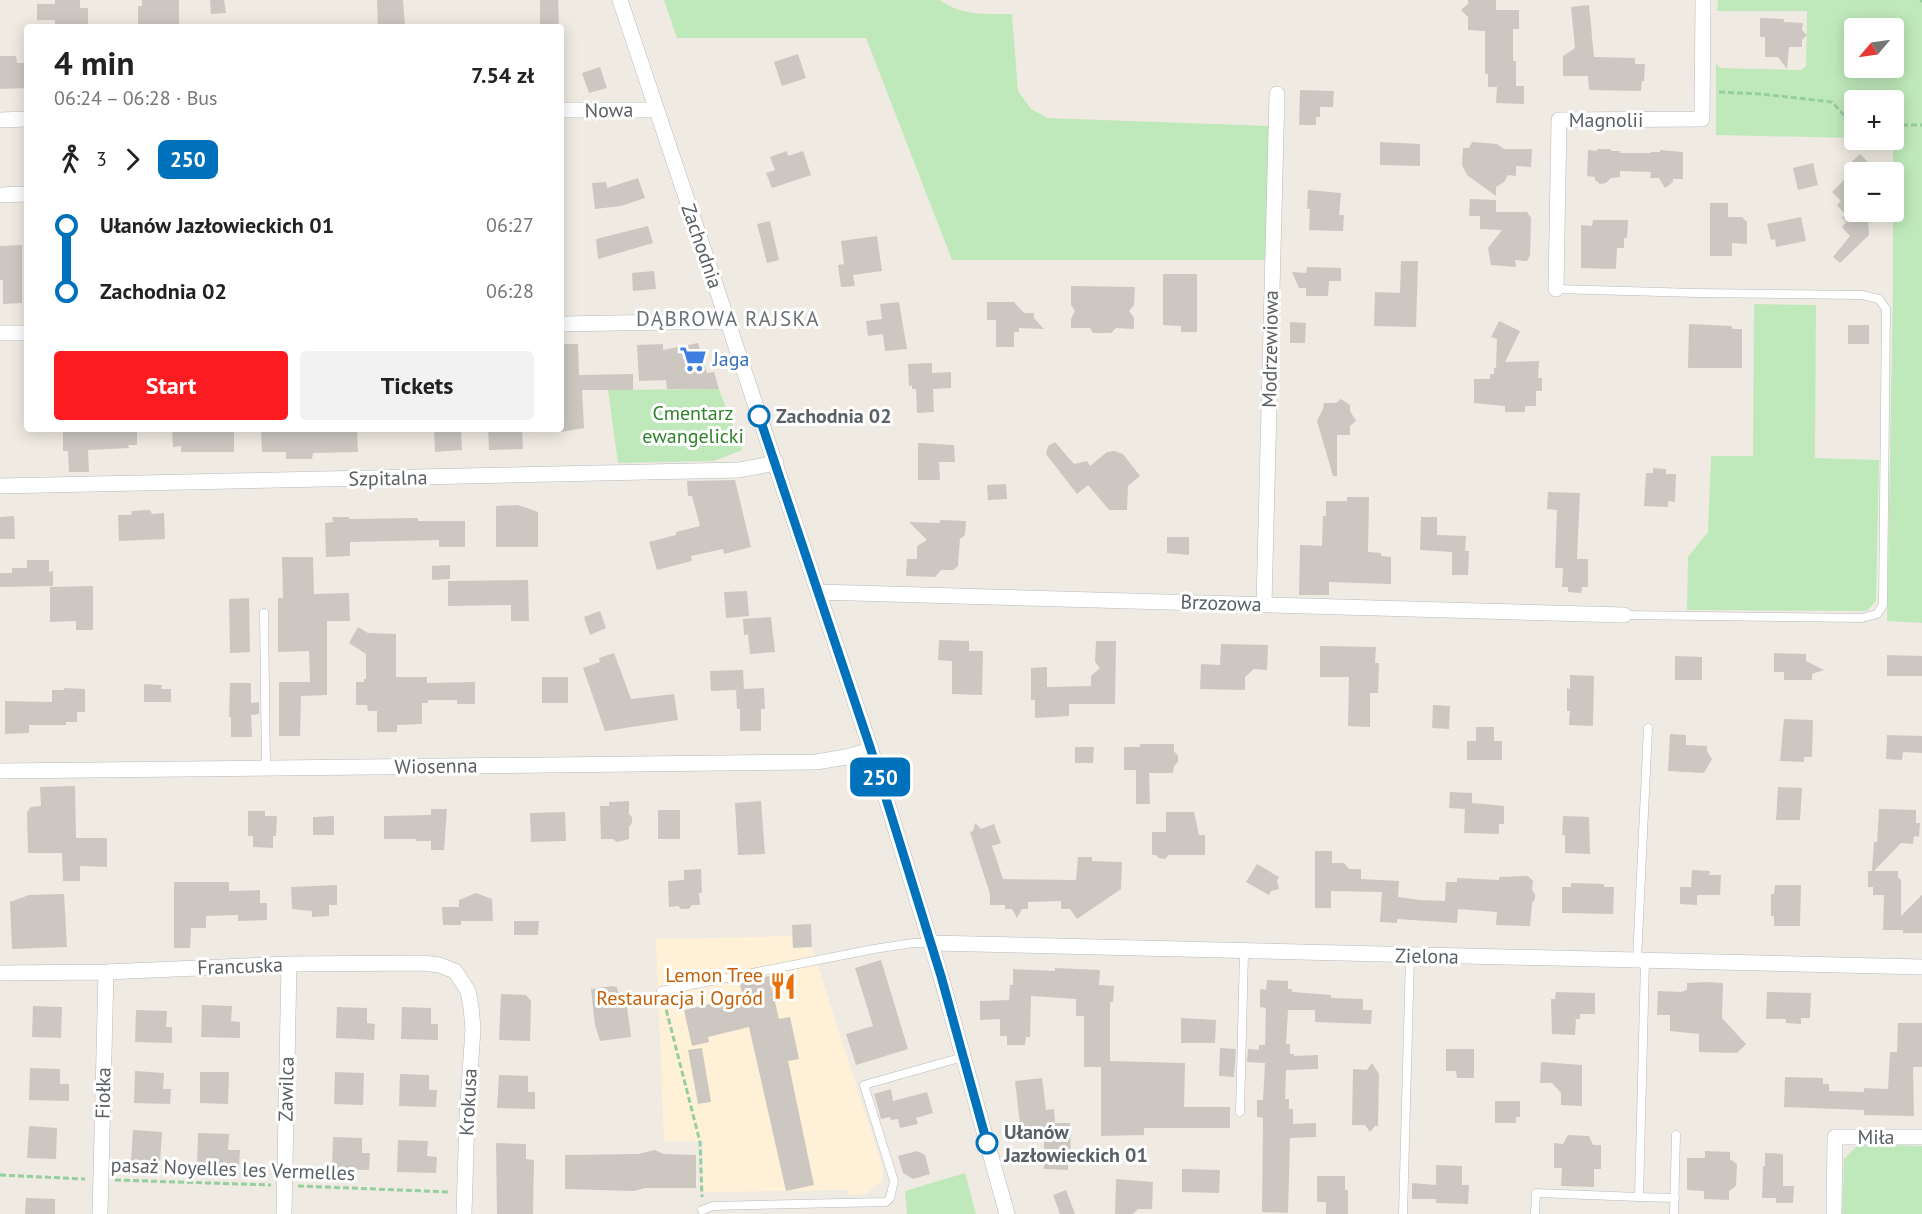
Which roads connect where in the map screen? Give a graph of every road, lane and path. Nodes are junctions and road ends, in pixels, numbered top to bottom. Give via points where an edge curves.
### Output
1 (620, 0) edge
2 (1703, 0) edge
3 (1702, 92) junction
4 (1277, 94) dead end
5 (564, 110) edge
6 (656, 110) junction
7 (1844, 115) edge
8 (24, 119) edge
9 (0, 120) edge
10 (1922, 124) edge
11 (1904, 125) edge
12 (24, 194) edge
13 (0, 195) edge
14 (1556, 289) joint
15 (727, 321) junction
16 (564, 324) edge
17 (0, 333) edge
18 (24, 333) edge
19 (776, 462) junction
20 (0, 486) edge
21 (819, 592) junction
22 (1263, 604) junction
23 (264, 613) dead end
24 (1624, 615) joint
25 (1648, 728) dead end
26 (871, 750) junction
27 (266, 768) junction
28 (0, 771) edge
29 (931, 943) junction
30 (1244, 952) junction
31 (1410, 956) junction
32 (1641, 961) junction
33 (289, 964) junction
34 (1922, 967) edge
35 (106, 972) junction
36 (0, 973) edge
37 (468, 991) joint
38 (661, 991) joint
39 (963, 1057) junction
40 (1240, 1112) dead end
41 (1676, 1135) dead end
42 (1922, 1137) edge
43 (0, 1175) edge
44 (101, 1179) junction
45 (284, 1186) junction
46 (464, 1193) junction
47 (1639, 1197) junction
48 (1675, 1198) junction
49 (720, 1207) junction
50 (702, 1210) dead end
51 (100, 1214) edge
52 (284, 1214) edge
53 (464, 1214) edge
54 (1007, 1214) edge
55 (1403, 1214) edge
56 (1535, 1214) edge
57 (1674, 1214) edge
58 (1834, 1214) edge

1 - 6 street, Zachodnia
2 - 3 street, Magnolii
3 - 7 path via 1832,102
3 - 14 street, Magnolii via 1702,119 1559,120
4 - 22 street, Modrzewiowa
5 - 6 street, Nowa
6 - 15 street, Zachodnia
8 - 9 street
10 - 11 path
12 - 13 street
14 - 24 lane via 1862,295 1879,299 1886,309 1883,605 1877,614 1862,618
15 - 16 street
15 - 19 street, Zachodnia
17 - 18 street
19 - 20 street, Szpitalna via 739,470
19 - 21 street, Zachodnia
21 - 22 street, Brzozowa
21 - 26 street, Zachodnia
22 - 24 street, Brzozowa
23 - 27 lane
25 - 32 lane
26 - 27 street, Wiosenna via 816,762
26 - 29 street, Zachodnia
27 - 28 street, Wiosenna
29 - 30 street, Zielona
29 - 38 lane via 874,949
29 - 39 street, Zachodnia
30 - 31 street, Zielona
30 - 40 lane
31 - 32 street, Zielona
31 - 55 lane
32 - 34 street, Zielona
32 - 47 lane
33 - 35 street, Francuska
33 - 37 street, Francuska via 440,965 455,971
33 - 45 street, Zawilca
35 - 36 street, Francuska
35 - 44 street, Fiołka
37 - 46 street, Krokusa via 473,1029
38 - 49 path via 700,1142 702,1197
39 - 49 lane via 864,1085 894,1181 890,1198 885,1202
39 - 54 street, Zachodnia
41 - 48 lane
42 - 58 street, Miła via 1835,1137
43 - 44 path, pasaż Noyelles les Vermelles
44 - 45 path, pasaż Noyelles les Vermelles
44 - 51 street, Fiołka
45 - 46 path, pasaż Noyelles les Vermelles
45 - 52 street, Zawilca
46 - 53 street, Krokusa
47 - 48 lane
47 - 56 lane via 1536,1193
48 - 57 lane
49 - 50 lane

